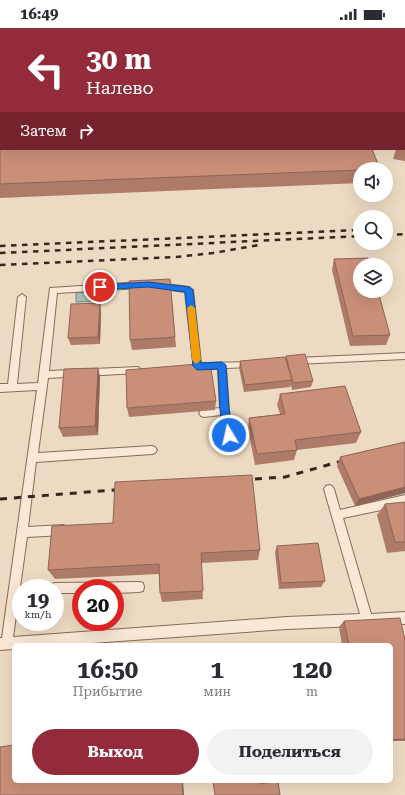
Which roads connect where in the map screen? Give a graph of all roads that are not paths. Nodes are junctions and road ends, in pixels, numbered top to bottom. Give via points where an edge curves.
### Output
1 (22, 297) dead end
2 (405, 356) edge
3 (285, 362) edge
4 (261, 363) edge
5 (222, 365) junction
6 (144, 369) edge
7 (44, 375) junction
8 (42, 386) junction
9 (12, 387) junction
10 (0, 388) edge
11 (225, 410) junction
12 (204, 413) edge
13 (244, 434) dead end
14 (152, 450) dead end
15 (32, 458) junction
16 (329, 489) dead end
17 (405, 500) edge
18 (337, 515) junction
19 (74, 529) edge
20 (22, 532) junction
21 (19, 579) edge
22 (139, 587) dead end
23 (64, 588) edge
24 (12, 611) edge
25 (405, 618) edge
26 (367, 620) junction
27 (3, 643) edge

1 - 9 lane
2 - 3 lane
4 - 5 lane
5 - 7 lane via 193,367 189,290 148,285 53,290
5 - 11 lane
6 - 7 lane
7 - 8 lane
8 - 9 lane
8 - 15 lane
9 - 10 lane
11 - 12 lane
11 - 13 lane via 229,435
14 - 15 lane
15 - 20 lane
16 - 18 lane
17 - 18 lane
18 - 26 lane
19 - 20 lane
20 - 21 lane
22 - 23 lane
24 - 27 lane
25 - 26 lane
26 - 27 lane via 287,623

